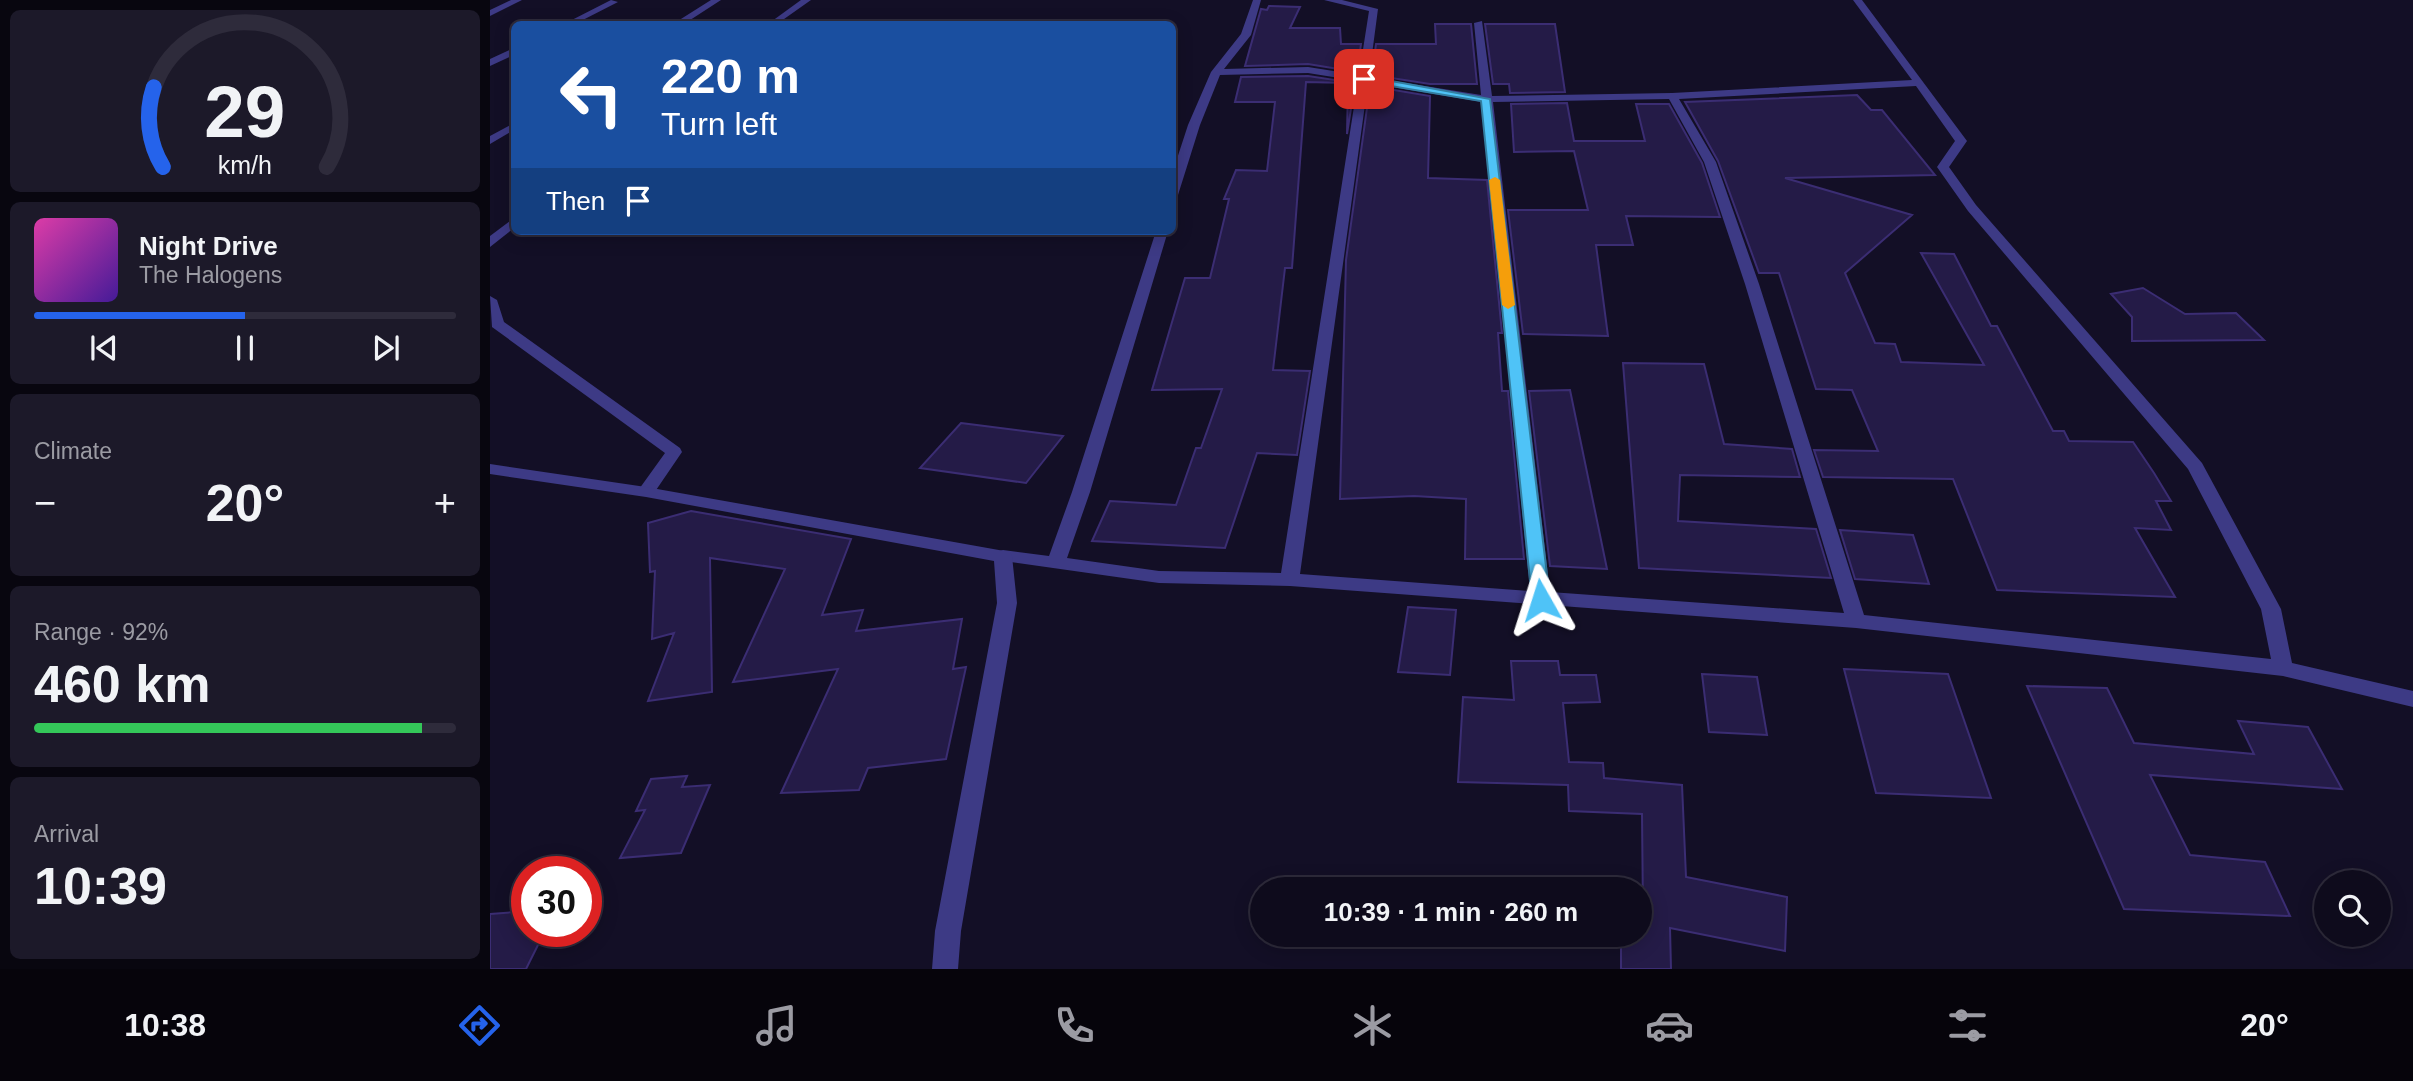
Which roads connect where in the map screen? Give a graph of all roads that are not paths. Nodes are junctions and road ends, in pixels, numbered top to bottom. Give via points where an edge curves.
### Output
1 (518, 0) edge
2 (717, 0) edge
3 (807, 0) edge
4 (1256, 0) edge
5 (1328, 0) edge
6 (1857, 0) edge
7 (614, 2) dead end
8 (490, 13) edge
9 (575, 21) edge
10 (683, 21) edge
11 (776, 21) edge
12 (1479, 23) dead end
13 (511, 52) edge
14 (490, 63) edge
15 (1216, 72) junction
16 (1364, 79) junction
17 (1919, 83) junction
18 (1672, 96) junction
19 (1486, 99) junction
20 (511, 128) edge
21 (490, 141) edge
22 (1176, 182) edge
23 (511, 225) edge
24 (1160, 235) edge
25 (490, 243) edge
26 (490, 300) edge
27 (490, 469) edge
28 (646, 492) junction
29 (1003, 556) junction
30 (1056, 562) junction
31 (1290, 580) junction
32 (1541, 600) junction
33 (1856, 621) junction
34 (2283, 668) junction
35 (2413, 699) edge
36 (945, 969) edge

1 - 8 street
2 - 10 street
3 - 11 street
4 - 15 street via 1246,36
5 - 16 street via 1374,9
6 - 17 street
7 - 9 street
12 - 19 street
13 - 14 street
15 - 16 street via 1308,70
15 - 22 street
16 - 19 street
16 - 31 street
17 - 18 street
17 - 34 street via 1961,141 1943,167 1972,208 2196,467 2271,609
18 - 19 street
18 - 33 street via 1710,162
19 - 32 street
20 - 21 street
23 - 25 street
24 - 30 street via 1082,492
26 - 28 street via 496,324 674,452
27 - 28 street
28 - 29 street
29 - 30 street
29 - 36 street via 1007,603
30 - 31 street via 1159,577
31 - 32 street
32 - 33 street
33 - 34 street
34 - 35 street

